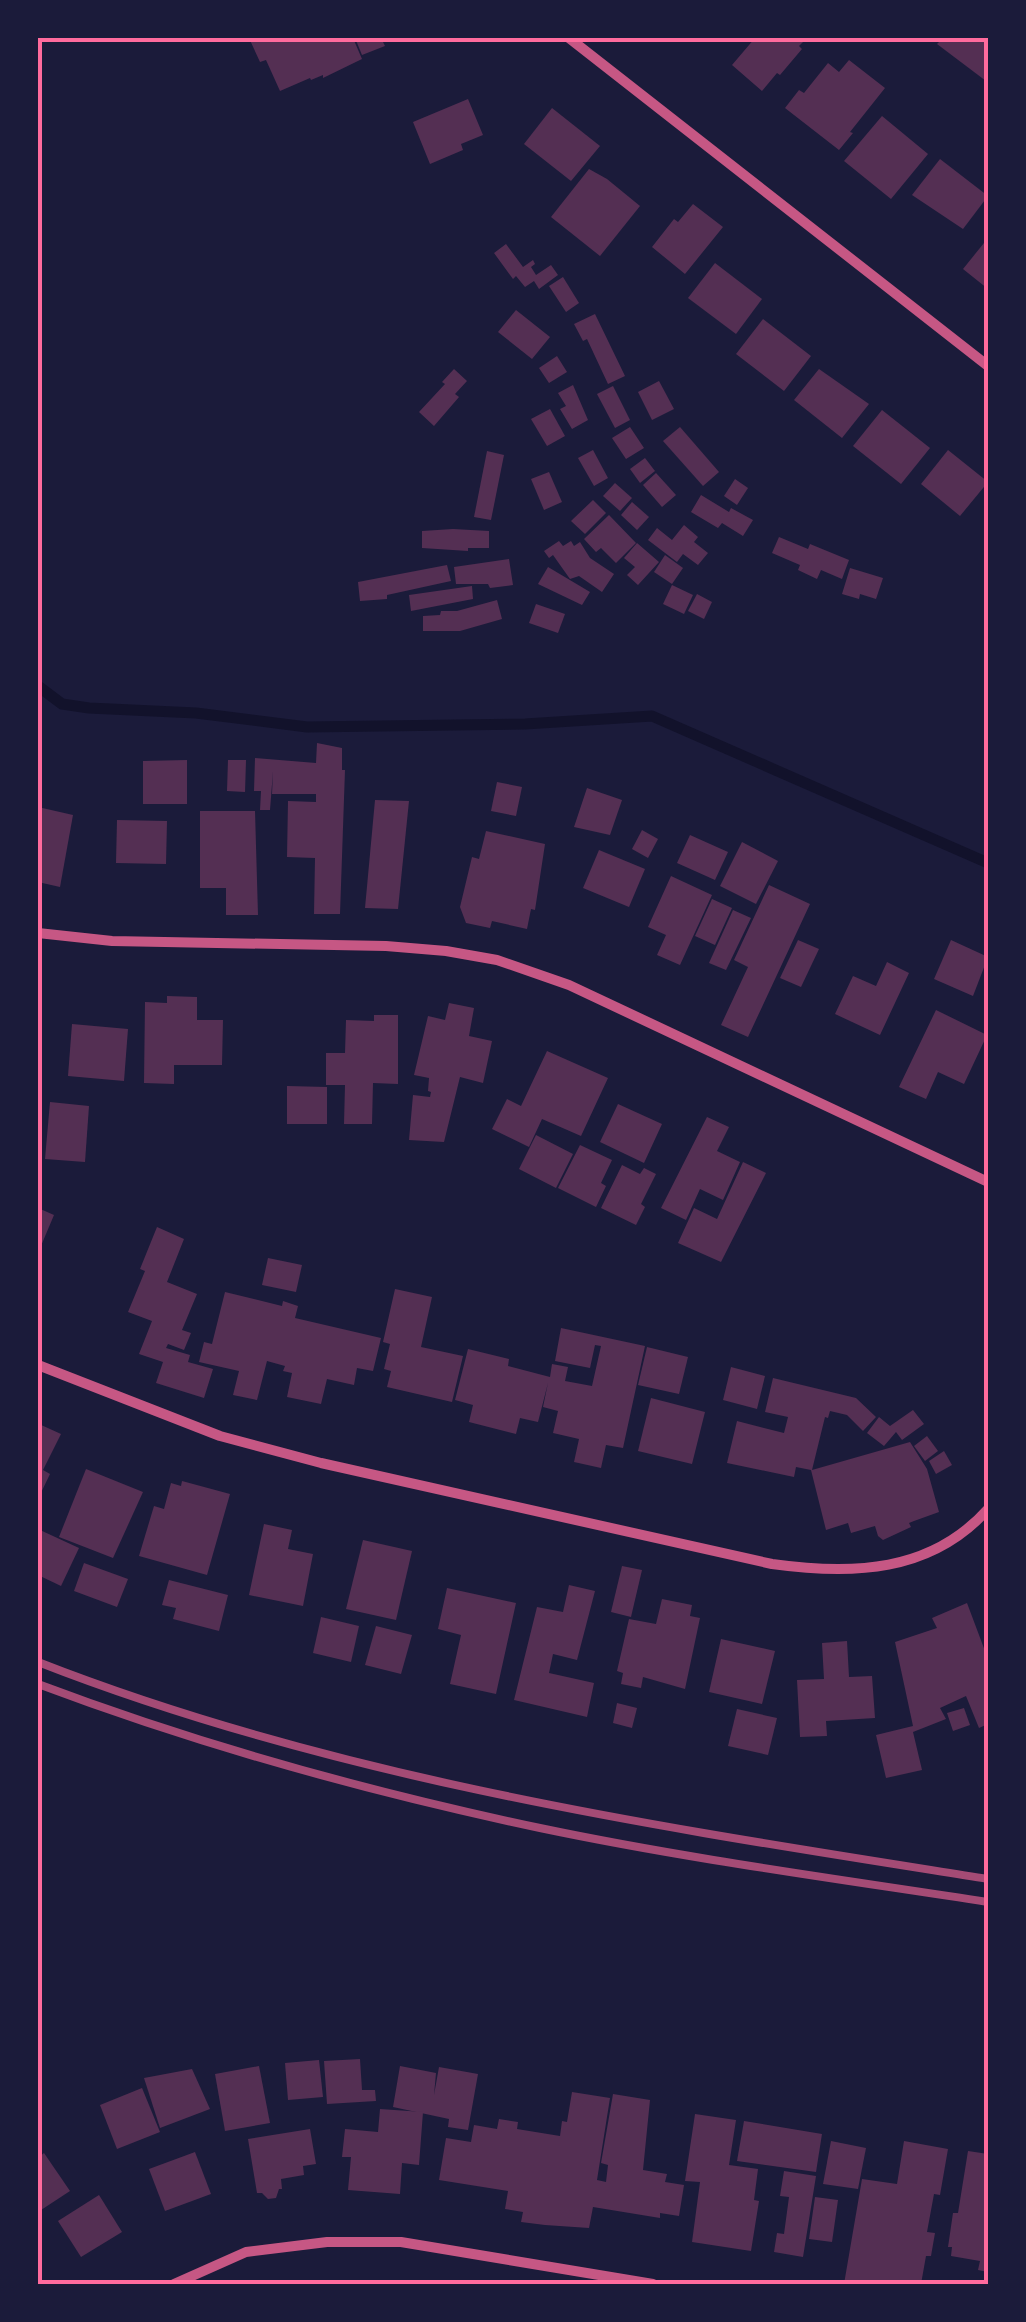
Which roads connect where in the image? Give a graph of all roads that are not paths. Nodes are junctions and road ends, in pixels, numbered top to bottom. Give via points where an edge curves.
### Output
1 (569, 38) edge
2 (988, 366) edge
3 (38, 933) edge
4 (988, 1182) edge
5 (38, 1366) edge
6 (988, 1509) edge
7 (174, 2284) edge
8 (653, 2284) edge

1 - 2 street
3 - 4 street via 112,942 386,946 497,960 569,985
5 - 6 street via 220,1436 772,1564 869,1570 925,1556 969,1531
7 - 8 street via 246,2252 328,2242 401,2242

